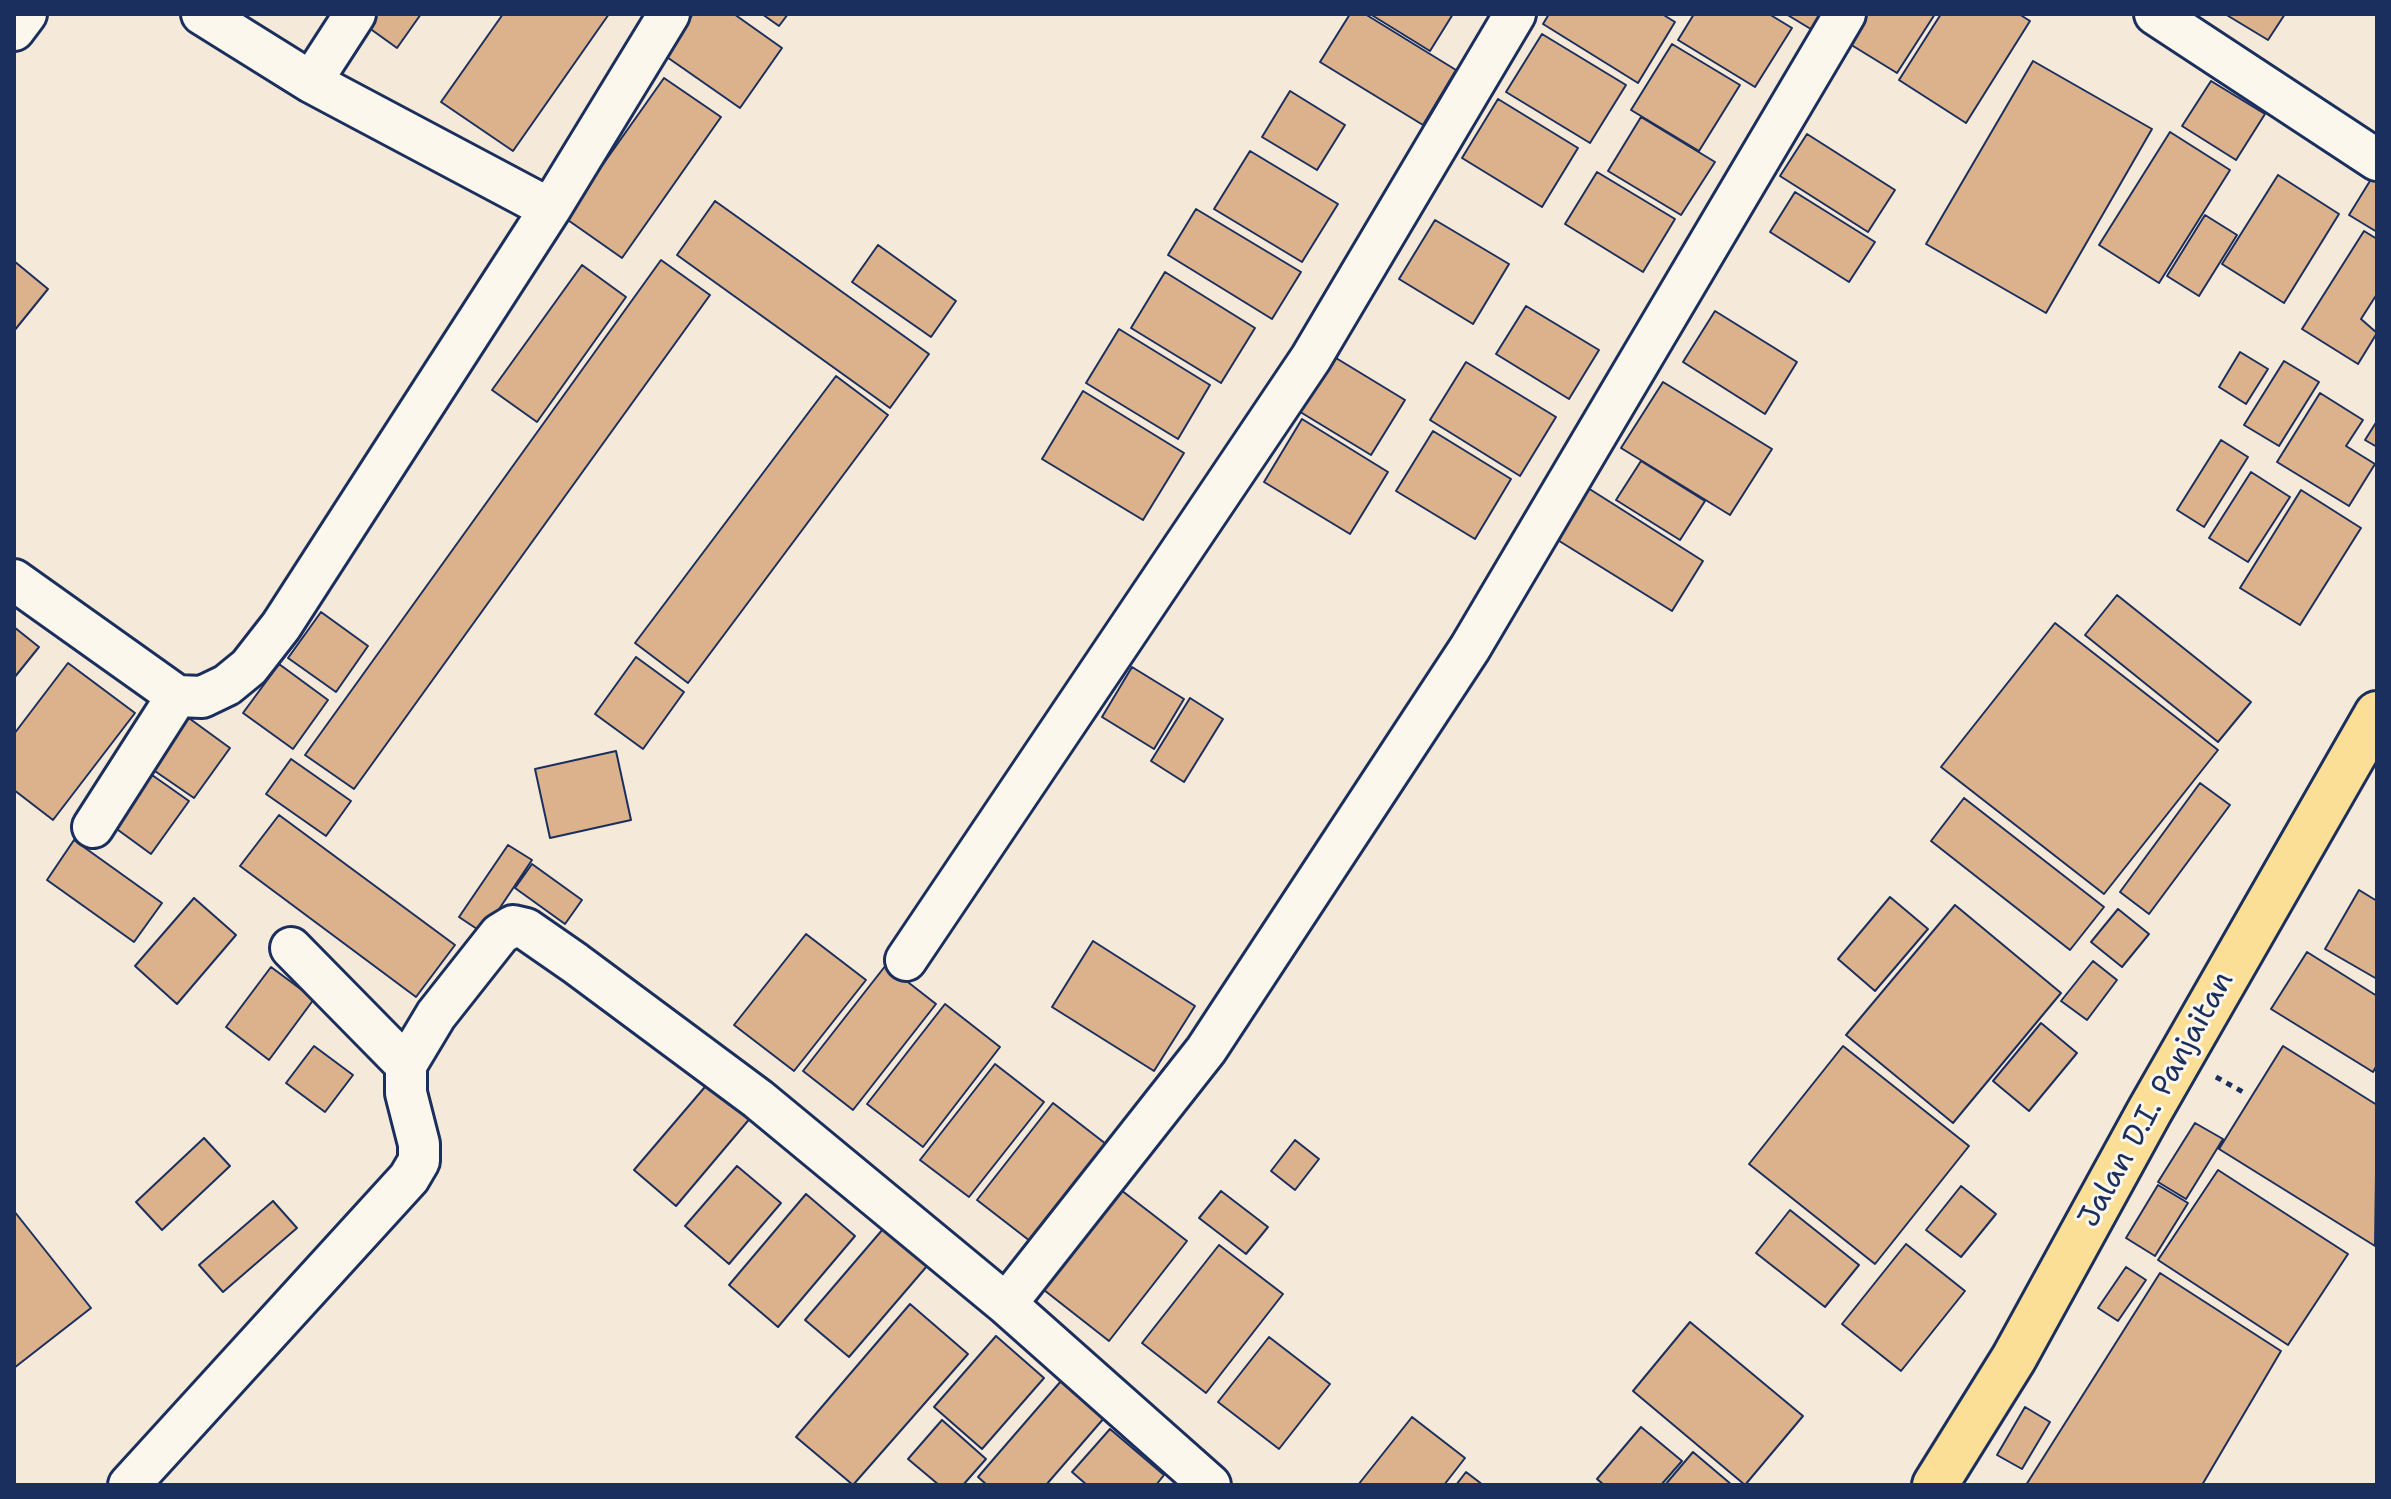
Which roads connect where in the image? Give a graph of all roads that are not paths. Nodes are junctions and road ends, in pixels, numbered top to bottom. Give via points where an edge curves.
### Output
1 (26, 14) edge
2 (202, 14) edge
3 (355, 14) edge
4 (669, 14) edge
5 (1515, 14) edge
6 (1845, 14) edge
7 (2155, 14) edge
8 (14, 30) edge
9 (311, 82) junction
10 (2377, 160) edge
11 (550, 209) junction
12 (14, 580) edge
13 (177, 696) junction
14 (2377, 714) edge
15 (93, 827) dead end
16 (291, 948) dead end
17 (906, 960) dead end
18 (406, 1065) junction
19 (1006, 1304) junction
20 (129, 1485) edge
21 (1210, 1485) edge
22 (1935, 1485) edge

1 - 8 street
2 - 9 street
3 - 9 street
4 - 11 street
5 - 17 street via 1311,358
6 - 19 street via 1470,648 1206,1050
7 - 10 street
9 - 11 street
11 - 13 street via 281,626 249,667 227,685 202,697
12 - 13 street
13 - 15 street
14 - 22 highway, Jalan D.I. Panjaitan via 2014,1358
16 - 18 street
18 - 19 street via 436,1015 500,934 513,926 526,929 758,1099
18 - 20 street via 406,1093 419,1144 419,1161 409,1178
19 - 21 street

